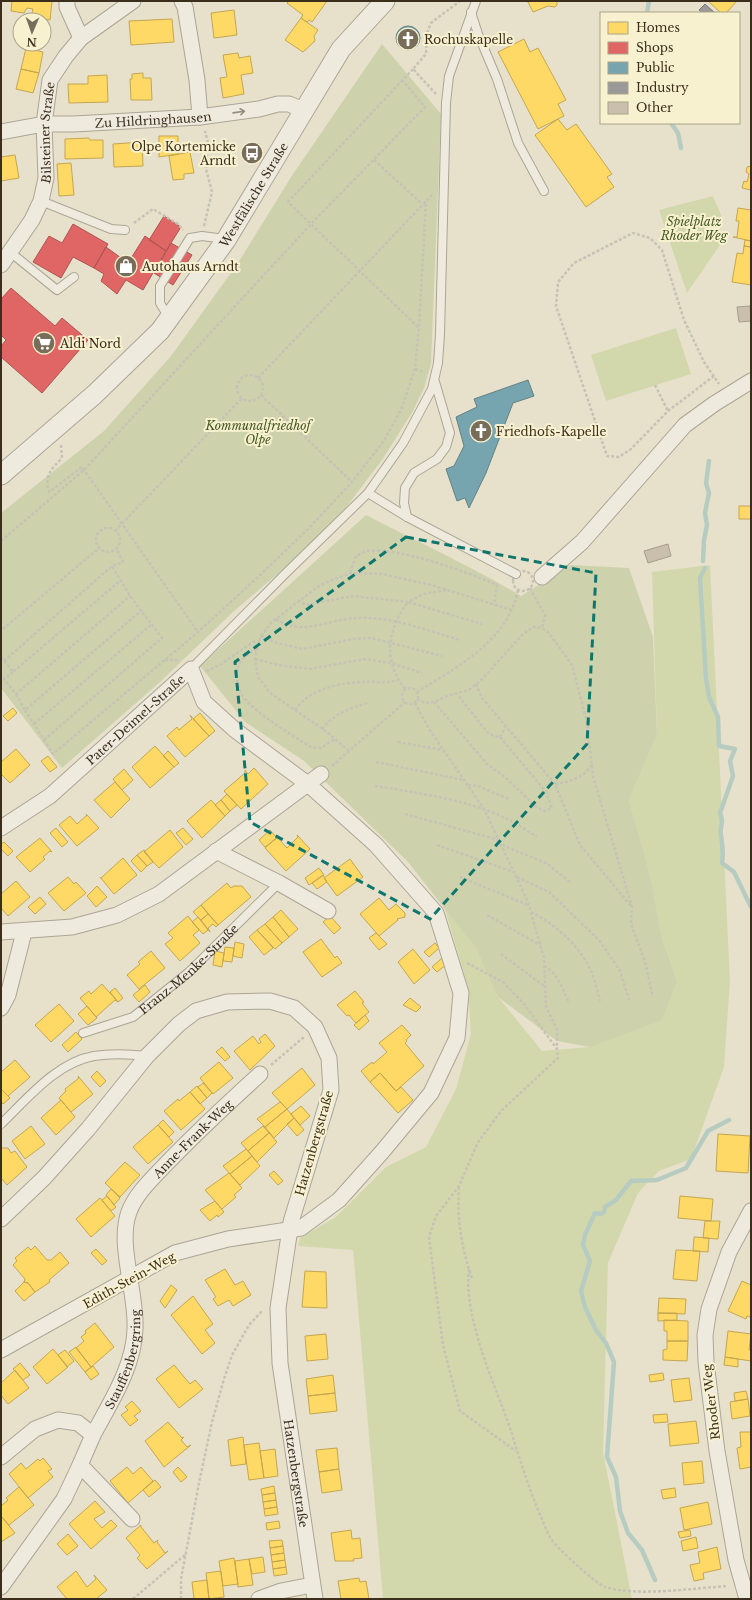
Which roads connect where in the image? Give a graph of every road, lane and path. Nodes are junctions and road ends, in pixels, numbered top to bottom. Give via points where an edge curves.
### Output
1 (67, 1) edge
2 (133, 1) edge
3 (182, 1) edge
4 (385, 1) edge
5 (460, 1) edge
6 (476, 1) edge
7 (471, 12) junction
8 (81, 38) junction
9 (413, 69) junction
10 (402, 80) junction
11 (446, 103) junction
12 (303, 110) junction
13 (44, 124) junction
14 (202, 124) junction
15 (1, 132) edge
16 (374, 160) junction
17 (444, 184) junction
18 (544, 191) dead end
19 (41, 201) junction
20 (426, 201) junction
21 (422, 204) junction
22 (178, 224) dead end
23 (311, 224) junction
24 (125, 230) joint
25 (202, 236) junction
26 (226, 240) junction
27 (10, 252) junction
28 (1, 265) edge
29 (359, 270) junction
30 (74, 277) dead end
31 (170, 319) junction
32 (419, 328) junction
33 (714, 376) junction
34 (258, 378) junction
35 (751, 381) edge
36 (435, 382) junction
37 (655, 385) dead end
38 (261, 395) junction
39 (728, 395) junction
40 (242, 398) junction
41 (668, 411) junction
42 (52, 431) junction
43 (84, 470) junction
44 (1, 475) edge
45 (352, 482) junction
46 (368, 493) junction
47 (407, 517) junction
48 (122, 524) junction
49 (115, 532) junction
50 (1, 541) edge
51 (99, 548) junction
52 (116, 548) junction
53 (112, 566) junction
54 (350, 573) junction
55 (516, 574) dead end
56 (542, 577) dead end
57 (121, 580) junction
58 (530, 588) dead end
59 (449, 590) junction
60 (518, 590) dead end
61 (130, 596) junction
62 (298, 600) junction
63 (408, 602) junction
64 (494, 605) junction
65 (142, 610) junction
66 (512, 610) junction
67 (276, 619) junction
68 (395, 622) junction
69 (152, 624) junction
70 (482, 624) dead end
71 (542, 628) junction
72 (4, 629) dead end
73 (198, 632) junction
74 (260, 636) junction
75 (460, 640) dead end
76 (259, 641) junction
77 (390, 642) junction
78 (257, 649) junction
79 (442, 656) dead end
80 (1, 657) edge
81 (255, 659) junction
82 (4, 661) junction
83 (391, 663) junction
84 (13, 672) junction
85 (422, 672) dead end
86 (193, 673) junction
87 (398, 680) junction
88 (476, 684) junction
89 (405, 689) junction
90 (417, 692) junction
91 (16, 694) junction
92 (457, 694) junction
93 (417, 699) junction
94 (405, 702) junction
95 (434, 702) junction
96 (369, 703) dead end
97 (415, 703) junction
98 (25, 710) junction
99 (295, 710) junction
100 (34, 724) junction
101 (506, 726) junction
102 (322, 729) junction
103 (500, 737) junction
104 (335, 739) junction
105 (44, 740) junction
106 (398, 742) dead end
107 (444, 750) junction
108 (349, 751) junction
109 (376, 762) dead end
110 (592, 765) junction
111 (321, 774) joint
112 (465, 780) junction
113 (555, 784) junction
114 (309, 785) junction
115 (468, 785) junction
116 (375, 786) dead end
117 (509, 799) dead end
118 (484, 809) junction
119 (405, 814) dead end
120 (1, 828) edge
121 (537, 837) dead end
122 (500, 840) junction
123 (437, 845) dead end
124 (502, 845) junction
125 (216, 851) junction
126 (515, 872) junction
127 (460, 877) dead end
128 (516, 877) junction
129 (570, 882) dead end
130 (280, 884) junction
131 (528, 905) junction
132 (632, 907) junction
133 (328, 911) dead end
134 (530, 911) junction
135 (487, 915) dead end
136 (1, 932) edge
137 (24, 932) junction
138 (540, 946) junction
139 (448, 948) junction
140 (501, 954) dead end
141 (544, 966) junction
142 (545, 986) junction
143 (653, 997) dead end
144 (629, 1000) dead end
145 (600, 1001) dead end
146 (569, 1003) dead end
147 (1, 1008) edge
148 (315, 1027) junction
149 (83, 1033) dead end
150 (558, 1049) junction
151 (147, 1056) junction
152 (260, 1074) joint
153 (1, 1124) edge
154 (459, 1186) junction
155 (751, 1211) edge
156 (1, 1219) edge
157 (290, 1230) junction
158 (469, 1269) junction
159 (472, 1278) dead end
160 (130, 1279) junction
161 (280, 1292) junction
162 (1, 1350) edge
163 (93, 1435) junction
164 (516, 1451) junction
165 (1, 1458) edge
166 (80, 1465) junction
167 (132, 1519) dead end
168 (186, 1553) junction
169 (743, 1584) junction
170 (1, 1587) edge
171 (314, 1592) edge
172 (133, 1599) edge
173 (181, 1599) edge
174 (260, 1599) edge
175 (747, 1599) edge

1 - 8 street via 67,7
2 - 8 street, Bilsteiner Straße
3 - 14 street via 197,80
4 - 12 street, Westfälische Straße via 341,49
5 - 9 path via 431,23 427,33 426,54
6 - 7 lane
7 - 11 lane via 449,76
7 - 18 lane via 518,143
8 - 13 street, Bilsteiner Straße via 50,80
9 - 10 path
9 - 11 path
10 - 16 path via 426,107
10 - 23 path via 288,202
11 - 17 lane
14 -> 12 street, Zu Hildringhausen via 278,104 289,104
12 - 26 street, Westfälische Straße
13 - 14 street, Zu Hildringhausen
13 - 15 street, Zu Hildringhausen
13 - 19 street, Bilsteiner Straße via 46,178
14 - 25 path via 208,143 206,169 212,192
16 - 21 path
16 - 23 path
17 - 20 path
17 - 36 lane via 440,334
19 - 24 lane via 77,217 112,229
19 - 27 street, Bilsteiner Straße via 32,220
20 - 21 path
20 - 32 path
21 - 29 path
22 - 24 path via 153,209
23 - 29 path
23 - 43 path
25 - 26 lane
25 - 31 lane via 190,238 160,286 160,303
26 - 31 street, Westfälische Straße
27 - 28 street, Bilsteiner Straße
27 - 30 lane via 57,290
29 - 32 path
29 - 34 path
31 - 42 street, Westfälische Straße via 96,394
32 - 45 path via 415,369 401,410 383,442
33 - 39 path
33 - 41 path
33 - 41 path via 704,362 684,320 662,250 650,238 633,233 574,263 558,282 556,306 607,456 619,457 631,449
34 - 38 path via 263,387
34 - 40 path via 246,375 239,381 237,392
35 - 39 street
36 - 46 lane via 403,443
36 - 47 lane via 450,433 446,447 437,459 414,473 405,488 404,503
37 - 41 path
38 - 40 path via 252,401
38 - 45 path
39 - 56 street via 686,425 582,542
40 - 48 path
42 - 43 path via 61,444 62,458 48,473 47,486 50,492 82,467
42 - 44 street, Westfälische Straße
43 - 48 path
43 - 50 path
45 - 73 path via 303,534
46 - 47 lane
46 - 86 lane via 284,575
47 - 55 lane
48 - 49 path
48 - 73 path
49 - 51 path via 108,529 99,532 96,538
49 - 52 path via 119,541
51 - 52 path via 106,552
51 - 72 path
52 - 53 path via 123,562
53 - 57 path
53 - 82 path
54 - 59 path via 382,574
54 - 62 path via 320,584
54 - 64 path via 356,556 367,551 418,558 475,575 498,585
57 - 61 path
57 - 84 path
58 - 71 path via 545,615
59 - 63 path via 423,594
59 - 64 path
60 - 66 path
61 - 65 path
61 - 91 path
62 - 63 path via 306,605 353,596
62 - 67 path
63 - 68 path
63 - 70 path
64 - 66 path
65 - 69 path
65 - 98 path
66 - 90 path via 498,632 480,651
67 - 68 path via 283,624 296,627 310,627 355,618
67 - 74 path
68 - 75 path
68 - 77 path
69 - 100 path
69 - 105 path via 162,638
71 - 88 path via 533,627 523,634
71 - 110 path via 549,633 572,665 587,723
73 - 105 path via 53,754
74 - 76 path
74 - 77 path via 302,649 354,638
76 - 78 path
76 - 86 path via 245,647 220,665
77 - 79 path
77 - 83 path
78 - 81 path
78 - 104 path via 249,652 237,665 236,674 238,686 252,707 311,747 321,748
80 - 82 path
81 - 83 path via 310,669 365,659
81 - 99 path via 258,677 270,693
82 - 84 path
83 - 85 path
83 - 87 path
84 - 91 path via 4,679
86 - 114 street, Pater-Deimel-Straße via 204,702 235,730
86 - 120 street, Pater-Deimel-Straße via 50,796
87 - 89 path
87 - 99 path via 386,683 355,682 330,688 301,701
88 - 92 path via 469,690
88 - 101 path via 482,698
89 - 90 path via 416,689
89 - 94 path via 402,691 401,699
90 - 93 path
91 - 98 path
92 - 95 path
92 - 103 path via 487,732
93 - 95 path via 425,703
93 - 97 path
94 - 97 path
94 - 108 path
95 - 103 path via 486,764 505,777 536,807 544,810 552,808 546,792
96 - 102 path via 334,717
97 - 107 path via 429,730
98 - 100 path
99 - 102 path
100 - 105 path
101 - 103 path
101 - 113 path
102 - 104 path
104 - 108 path
106 - 107 path
107 - 112 path
108 - 111 path
109 - 112 path
110 - 113 path via 579,777
110 - 132 path via 601,806
111 - 114 street
112 - 115 path
113 - 132 path via 580,845
114 - 125 street
114 - 139 street, Pater-Deimel-Straße via 376,845 436,913
115 - 117 path via 478,786
115 - 118 path
116 - 118 path
118 - 121 path
118 - 122 path
119 - 122 path
122 - 124 path
123 - 126 path
124 - 126 path
124 - 129 path via 546,863
125 - 130 street
125 - 137 street via 159,894 117,915 72,927
126 - 128 path
127 - 131 path
128 - 131 path
128 - 144 path via 549,892 599,940 620,971
130 - 133 street
130 - 149 lane, Franz-Menke-Straße via 189,972 133,1017
131 - 134 path
132 - 143 path via 631,924 645,962
134 - 138 path
134 - 145 path via 544,918 580,954 591,971
135 - 138 path
136 - 137 street
137 - 147 street via 8,995
138 - 141 path
139 - 150 path via 477,970 503,982 524,1004
139 - 157 street, Edith-Stein-Weg via 461,993 457,1038 431,1093 339,1200 301,1228
140 - 142 path
141 - 142 path
141 - 146 path via 557,977
142 - 150 path via 546,1007 557,1030
148 - 151 street, Hatzenbergstraße via 294,1008 270,1001 227,1002 196,1011
148 - 152 path
148 - 157 street, Hatzenbergstraße via 329,1058 331,1090
150 - 154 path via 558,1058 502,1110 478,1142
151 - 153 lane via 93,1056 65,1067
151 - 156 street, Hatzenbergstraße via 44,1178
152 - 160 street, Anne-Frank-Weg via 188,1141 136,1199 129,1212 125,1233
154 - 158 path via 457,1215 463,1253
154 - 164 path via 436,1216 429,1236 443,1345 460,1411
155 - 169 street, Rhoder Weg via 729,1252 709,1309 705,1335 717,1451 736,1560
157 - 160 street, Edith-Stein-Weg via 228,1238 175,1253
157 - 161 street, Hatzenbergstraße
158 - 159 path
158 - 164 path via 467,1286 477,1333
160 - 162 street, Edith-Stein-Weg
160 - 163 street, Stauffenbergring via 135,1329 131,1354 121,1381
161 - 168 path via 249,1325 232,1355 212,1422
161 - 171 street, Hatzenbergstraße via 280,1363
163 - 165 street via 78,1423 58,1420 35,1429
163 - 166 street, Stauffenbergring
164 - 169 path via 550,1538 559,1550 603,1586 622,1590 660,1591
166 - 167 street
166 - 170 street, Stauffenbergring via 64,1499
168 - 172 path
168 - 173 path via 181,1579
169 - 175 street, Rhoder Weg
171 - 174 street via 281,1591

